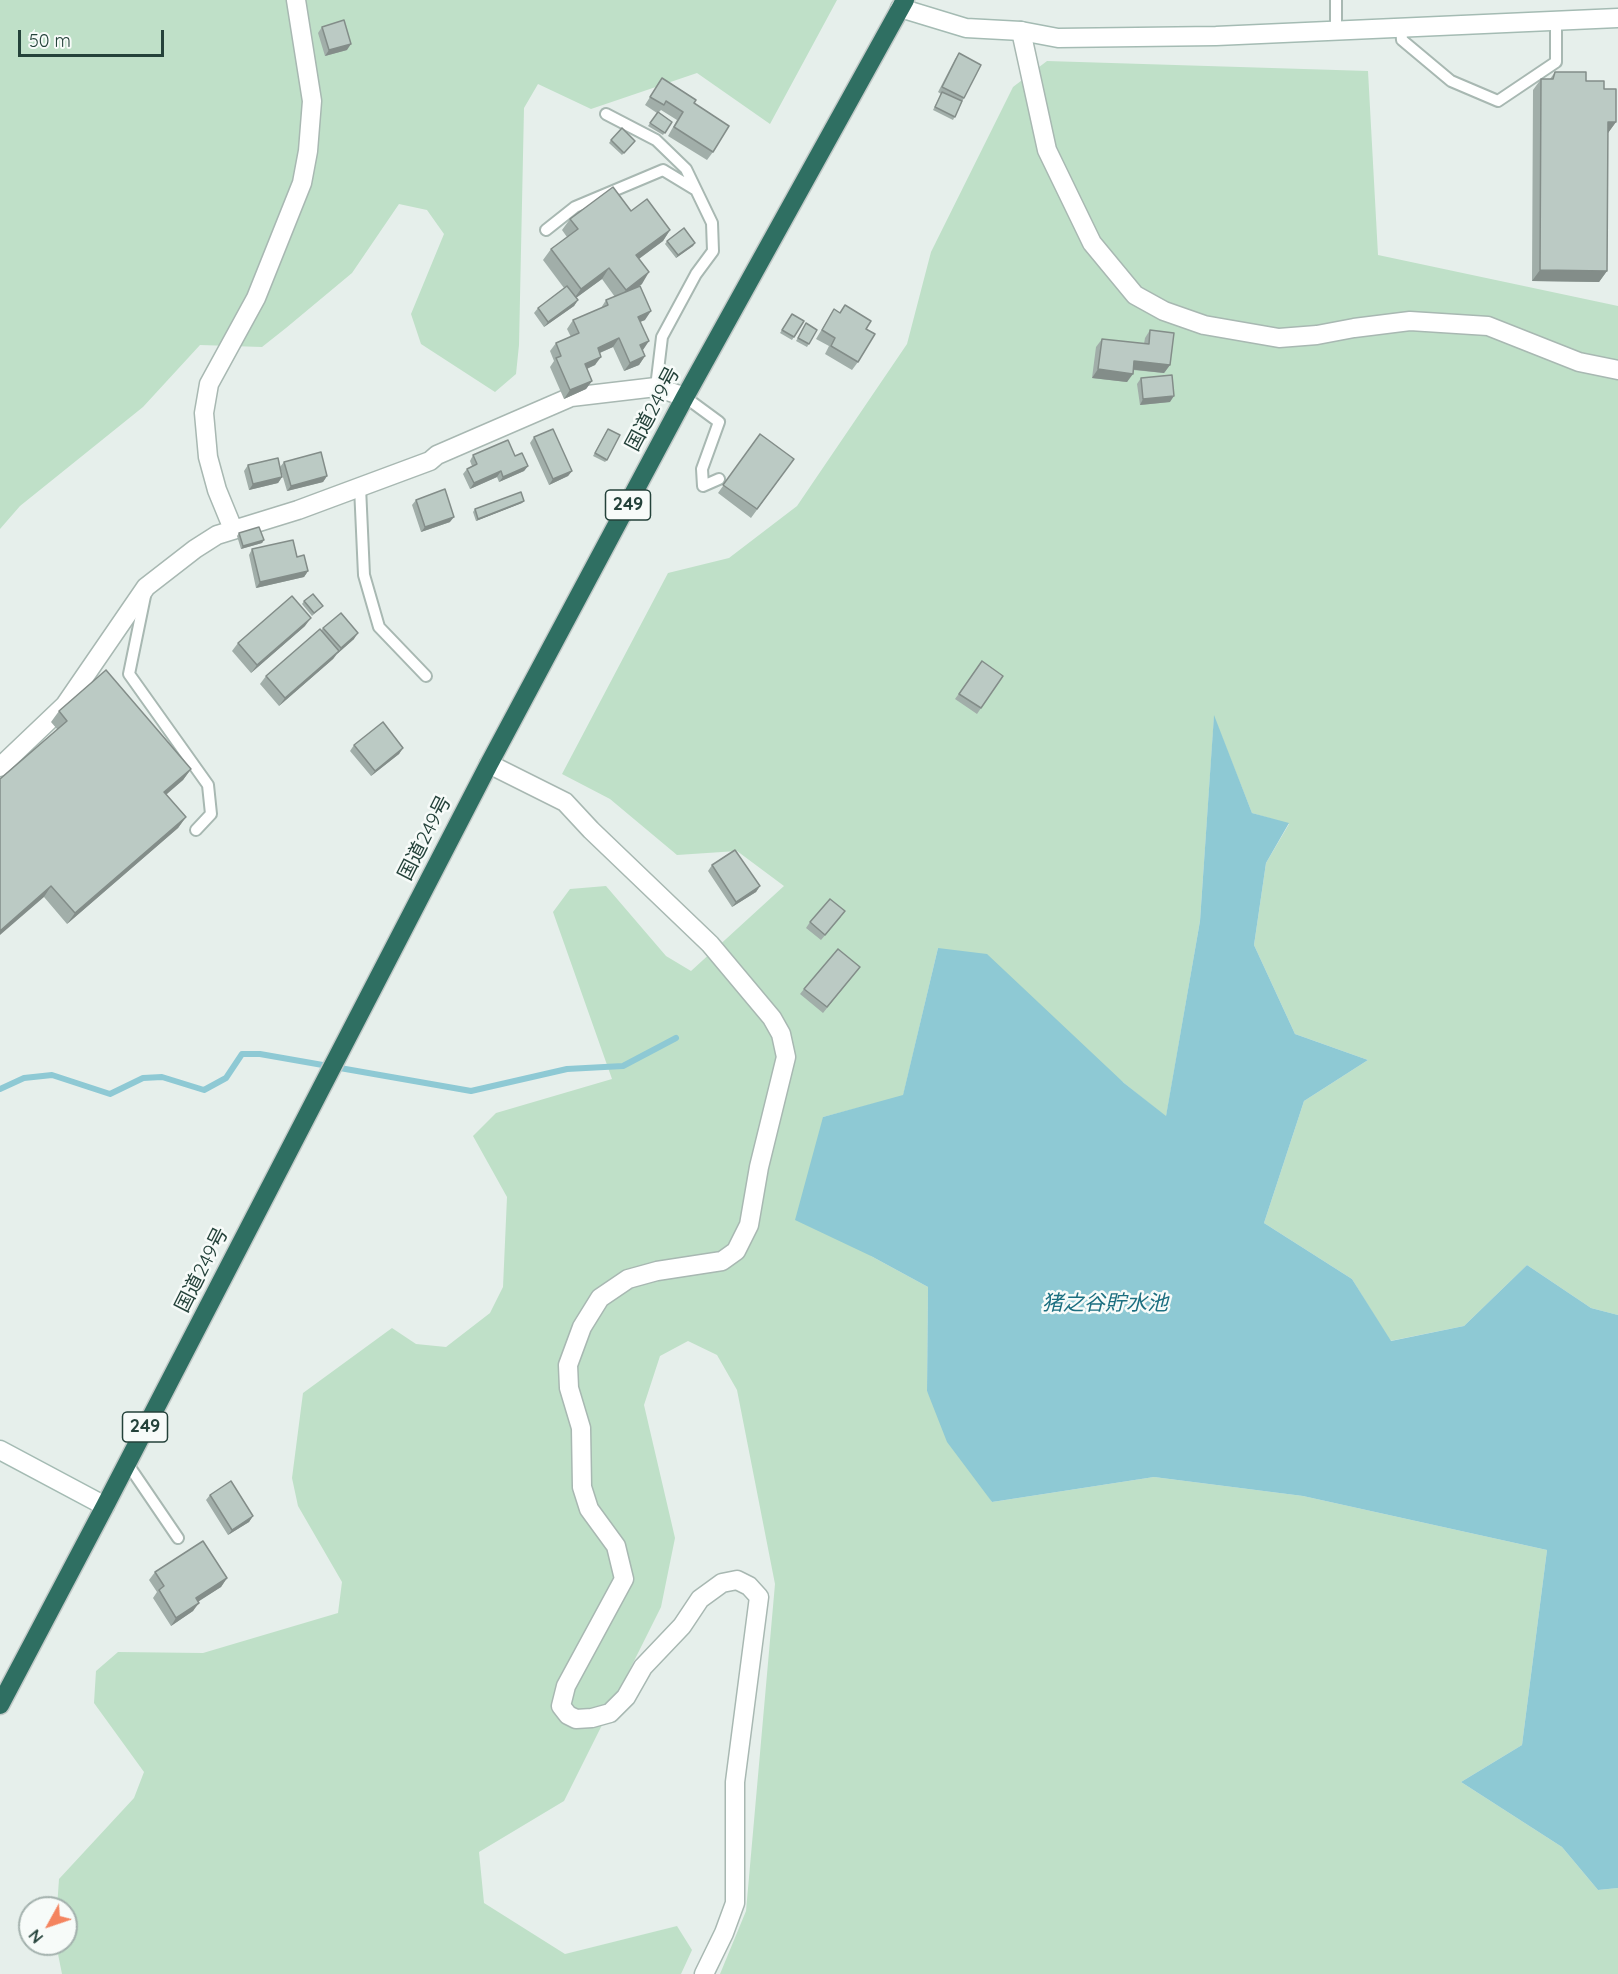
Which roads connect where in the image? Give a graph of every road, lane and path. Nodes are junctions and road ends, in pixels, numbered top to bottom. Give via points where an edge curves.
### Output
1 (296, 0) edge
2 (1336, 0) edge
3 (902, 4) edge
4 (1618, 18) edge
5 (1556, 20) junction
6 (1401, 27) junction
7 (1336, 30) junction
8 (1021, 31) junction
9 (606, 114) dead end
10 (697, 190) junction
11 (546, 230) dead end
12 (1618, 370) edge
13 (656, 387) junction
14 (684, 397) junction
15 (719, 479) dead end
16 (360, 487) junction
17 (233, 529) junction
18 (146, 587) junction
19 (426, 676) dead end
20 (489, 764) junction
21 (0, 767) edge
22 (196, 830) dead end
23 (0, 1450) edge
24 (127, 1462) junction
25 (105, 1506) junction
26 (178, 1538) dead end
27 (0, 1705) edge
28 (704, 1974) edge

1 - 17 street via 312,101 302,183 256,298 209,384 204,412 208,457
2 - 7 lane
3 - 8 street via 966,28
3 - 14 highway, 国道249号 / 249
4 - 5 street
5 - 6 street
5 - 6 lane via 1556,62 1498,101 1451,81 1402,40
6 - 7 street
7 - 8 street via 1058,38
8 - 12 street via 1047,150 1092,243 1136,295 1164,311 1204,325 1279,338 1410,321 1488,327 1579,362
9 - 10 lane via 656,140 686,169
10 - 11 lane via 663,170 575,207
10 - 13 lane via 712,223 713,251 662,336
13 - 14 street
13 - 16 street via 572,397
14 - 15 lane via 718,422 702,469 703,486
14 - 20 highway, 国道249号 / 249
16 - 17 street
16 - 19 lane via 364,575 379,627
17 - 18 street via 195,549
18 - 21 street via 65,705
18 - 22 lane via 129,674 208,785 212,814
20 - 24 highway, 国道249号 / 249
20 - 28 street via 565,802 710,944 772,1018 781,1034 786,1057 749,1225 736,1251 722,1261 628,1279 600,1298 582,1327 568,1365 569,1388 581,1428 582,1486 589,1509 616,1546 624,1579 566,1686 561,1706 568,1715 576,1719 610,1713 626,1697 643,1666 682,1626 700,1599 722,1582 736,1580 759,1597 735,1782 735,1903
23 - 25 street
24 - 25 highway, 国道249号 / 249
24 - 26 lane
25 - 27 highway, 国道249号 / 249

